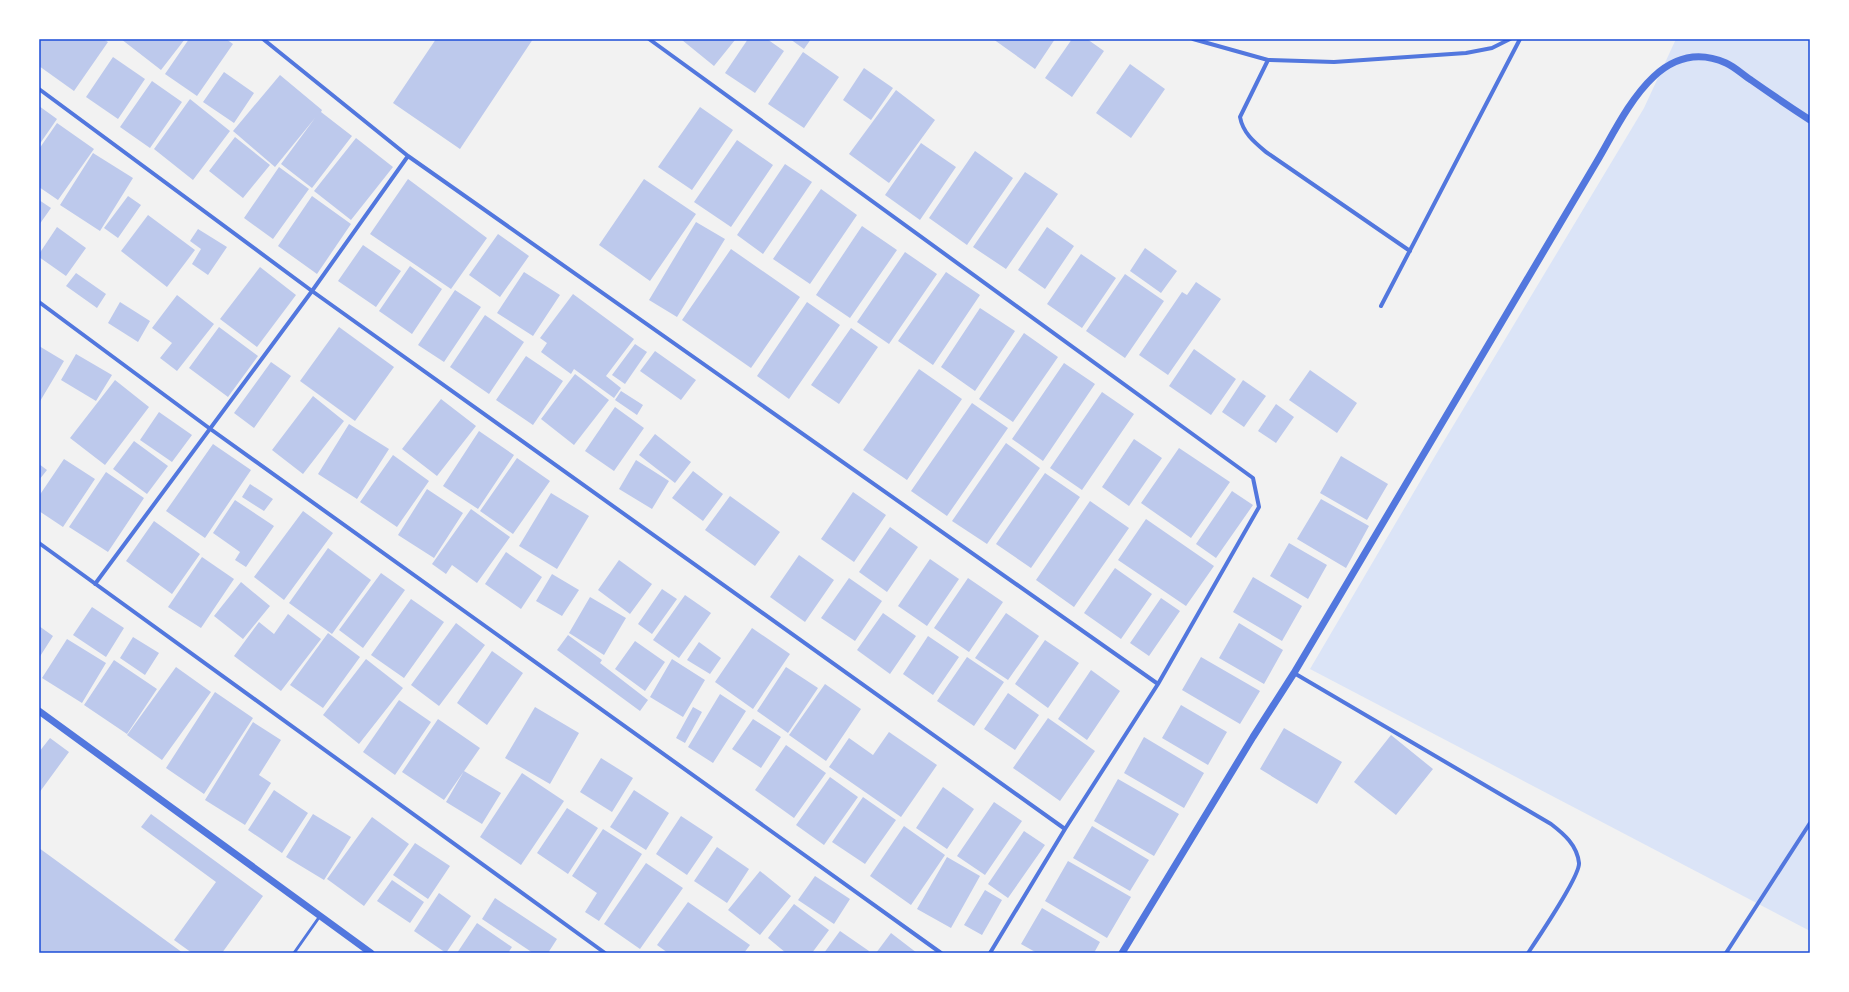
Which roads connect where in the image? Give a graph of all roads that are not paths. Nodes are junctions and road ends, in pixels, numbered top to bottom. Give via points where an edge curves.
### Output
1 (263, 39) edge
2 (649, 39) edge
3 (1193, 39) edge
4 (1510, 39) edge
5 (1520, 39) edge
6 (1268, 60) junction
7 (39, 89) edge
8 (1810, 120) edge
9 (408, 156) junction
10 (1410, 250) junction
11 (312, 291) junction
12 (39, 302) edge
13 (1381, 306) dead end
14 (209, 428) junction
15 (39, 543) edge
16 (95, 584) junction
17 (1294, 673) junction
18 (1158, 684) junction
19 (39, 711) edge
20 (1810, 823) edge
21 (1065, 828) junction
22 (320, 916) junction
23 (294, 953) edge
24 (371, 953) edge
25 (605, 953) edge
26 (941, 953) edge
27 (990, 953) edge
28 (1122, 953) edge
29 (1528, 953) edge
30 (1726, 953) edge

1 - 9 street
2 - 18 street via 1253,478 1259,507
3 - 6 street
4 - 6 street via 1492,48 1466,53 1334,62
5 - 10 street
6 - 10 street via 1240,117 1242,126 1251,139 1266,152
7 - 11 street
8 - 17 street via 1726,64 1703,57 1683,59 1664,68 1647,82
9 - 11 street
9 - 18 street
10 - 13 street
11 - 14 street
11 - 21 street
12 - 14 street
14 - 16 street
14 - 26 street
15 - 16 street
16 - 25 street
17 - 28 street
17 - 29 street via 1565,834 1576,850 1579,864 1572,882
18 - 21 street
19 - 22 street
20 - 30 street
21 - 27 street
22 - 23 lane
22 - 24 street

